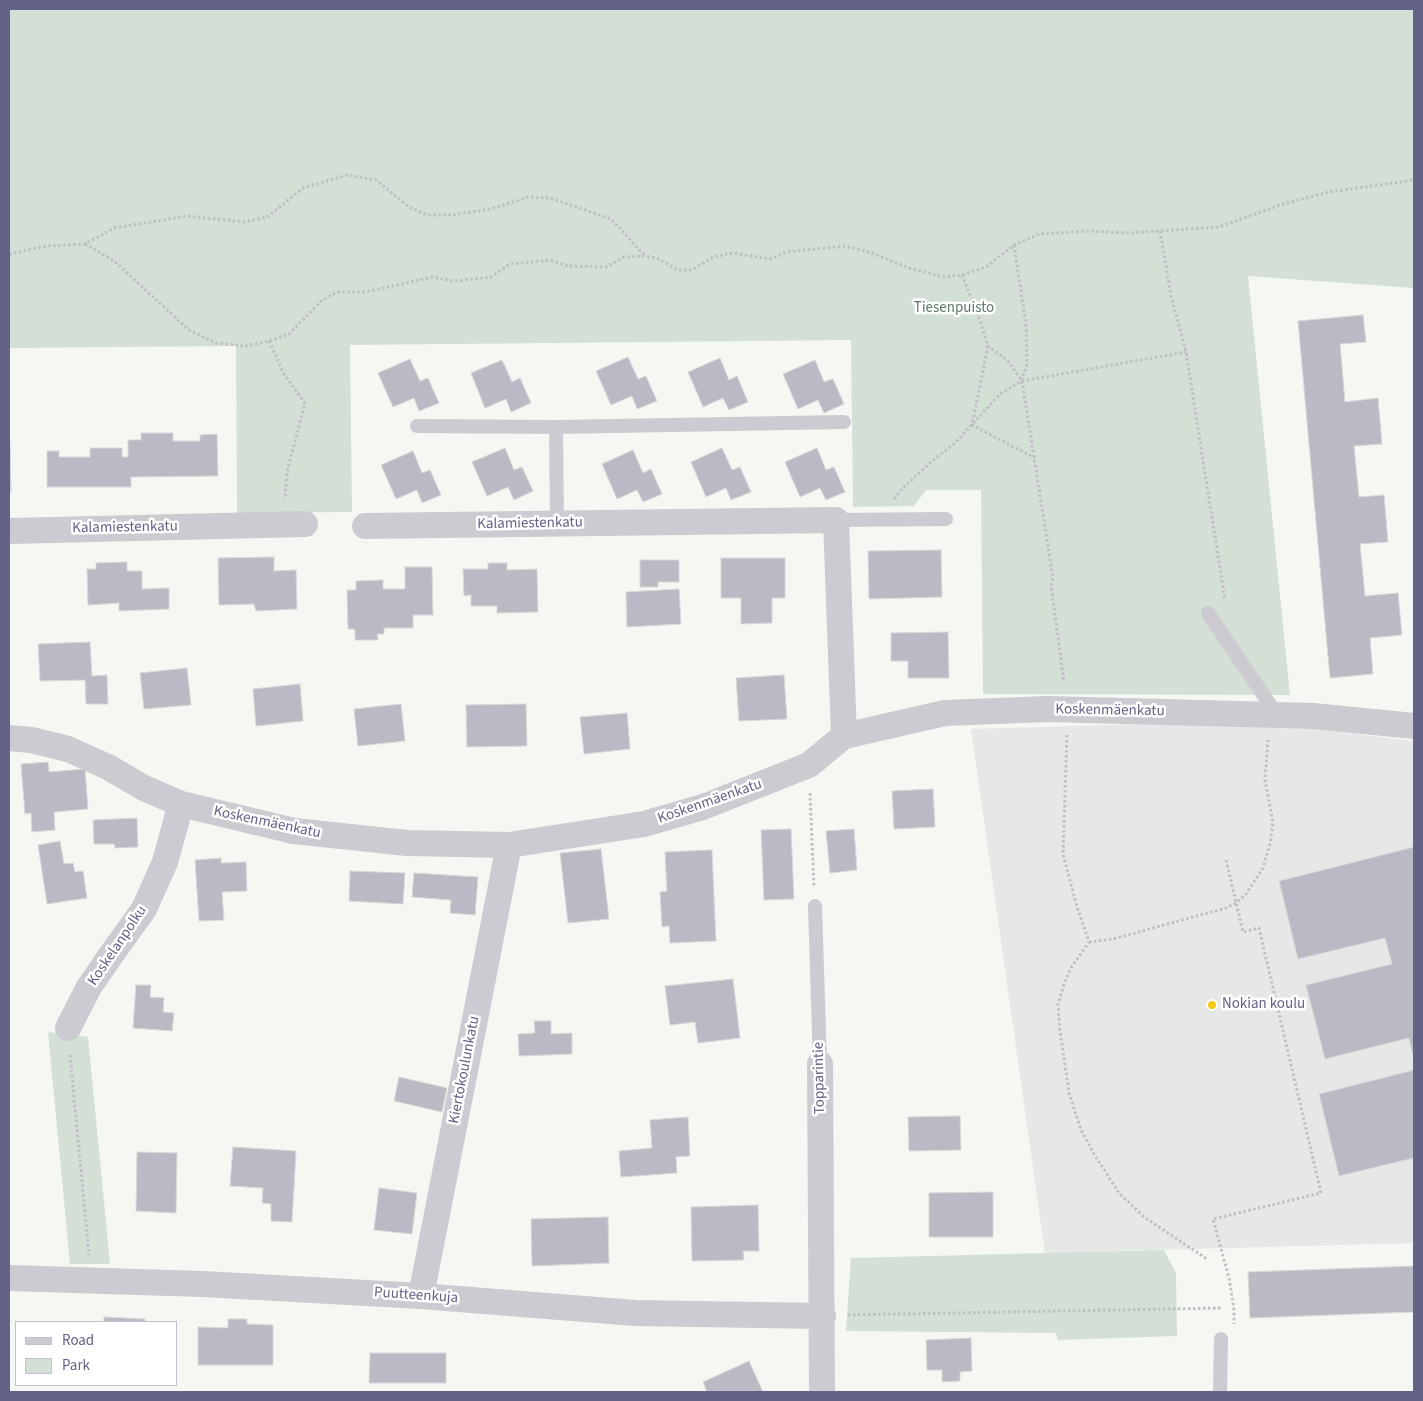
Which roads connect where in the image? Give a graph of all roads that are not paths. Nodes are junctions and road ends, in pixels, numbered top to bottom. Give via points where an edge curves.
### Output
1 (844, 422) dead end
2 (417, 426) dead end
3 (556, 427) junction
4 (946, 519) dead end
5 (836, 520) junction
6 (294, 524) road end
7 (557, 524) junction
8 (365, 526) dead end
9 (9, 531) edge
10 (1208, 613) dead end
11 (1274, 715) junction
12 (1414, 726) edge
13 (844, 736) junction
14 (9, 738) edge
15 (181, 804) junction
16 (508, 845) junction
17 (814, 906) road end
18 (68, 1028) road end
19 (820, 1064) joint
20 (9, 1278) edge
21 (421, 1296) junction
22 (823, 1316) junction
23 (1221, 1340) dead end
24 (822, 1392) edge
25 (1220, 1392) edge

1 - 3 lane
2 - 3 lane
3 - 7 lane
4 - 5 lane
5 - 7 street, Kalamiestenkatu
5 - 13 street
6 - 9 street, Kalamiestenkatu
7 - 8 street, Kalamiestenkatu
10 - 11 lane
11 - 12 street, Koskenmäenkatu
11 - 13 street, Koskenmäenkatu via 1048,709 945,713
13 - 16 street, Koskenmäenkatu via 809,765 703,807 644,824
14 - 15 street, Koskenmäenkatu via 68,749
15 - 16 street, Koskenmäenkatu via 301,832 407,844
15 - 18 street, Koskelanpolku via 165,862 144,909 110,954
16 - 21 street, Kiertokoulunkatu
17 - 19 lane, Topparintie
19 - 22 street, Topparintie
20 - 21 street, Puutteenkuja
21 - 22 street, Puutteenkuja via 636,1313
22 - 24 street, Topparintie
23 - 25 lane

